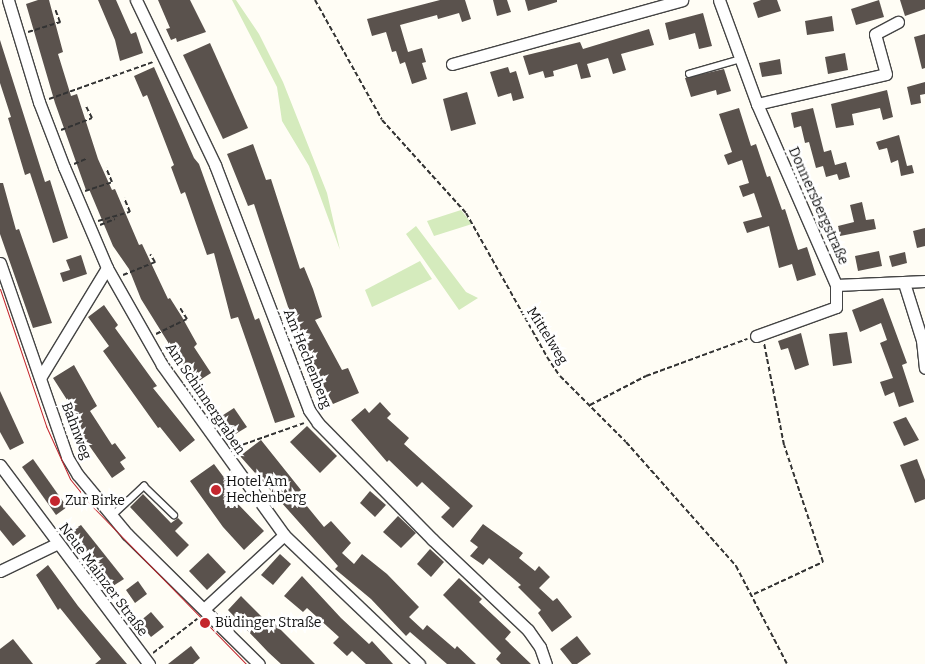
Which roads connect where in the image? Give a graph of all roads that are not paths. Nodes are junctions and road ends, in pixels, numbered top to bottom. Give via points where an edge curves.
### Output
1 (8, 0) edge
2 (136, 0) edge
3 (682, 0) edge
4 (719, 0) edge
5 (898, 22) dead end
6 (741, 59) junction
7 (452, 64) dead end
8 (689, 74) dead end
9 (757, 104) junction
10 (0, 263) edge
11 (107, 268) junction
12 (925, 282) edge
13 (904, 283) junction
14 (836, 285) junction
15 (759, 335) road end
16 (925, 368) edge
17 (40, 378) junction
18 (0, 465) edge
19 (174, 515) dead end
20 (112, 516) junction
21 (284, 535) junction
22 (56, 544) junction
23 (0, 571) edge
24 (204, 609) junction
25 (146, 660) edge
26 (258, 664) edge
27 (420, 664) edge
28 (546, 664) edge

1 - 11 street, Am Schinnergraben via 51,133
2 - 28 street, Am Hechenberg via 215,165 316,419 432,539 512,612 540,647
3 - 7 street
4 - 6 street, Donnersbergstraße
5 - 9 street via 875,34 886,74
6 - 8 lane
6 - 9 street, Donnersbergstraße
9 - 14 street, Donnersbergstraße
10 - 17 street, Bahnweg
11 - 17 street
11 - 21 street, Am Schinnergraben via 147,338 222,452
12 - 13 street, Donnersbergstraße
13 - 14 street, Donnersbergstraße
13 - 16 street via 922,340
14 - 15 street via 836,307
17 - 20 street, Bahnweg via 67,457 84,484
18 - 22 street, Neue Mainzer Straße
19 - 20 lane via 144,486
20 - 24 street, Bahnweg
21 - 24 street
21 - 27 street, Am Schinnergraben
22 - 23 street
22 - 25 street, Neue Mainzer Straße
24 - 26 street, Bahnweg

